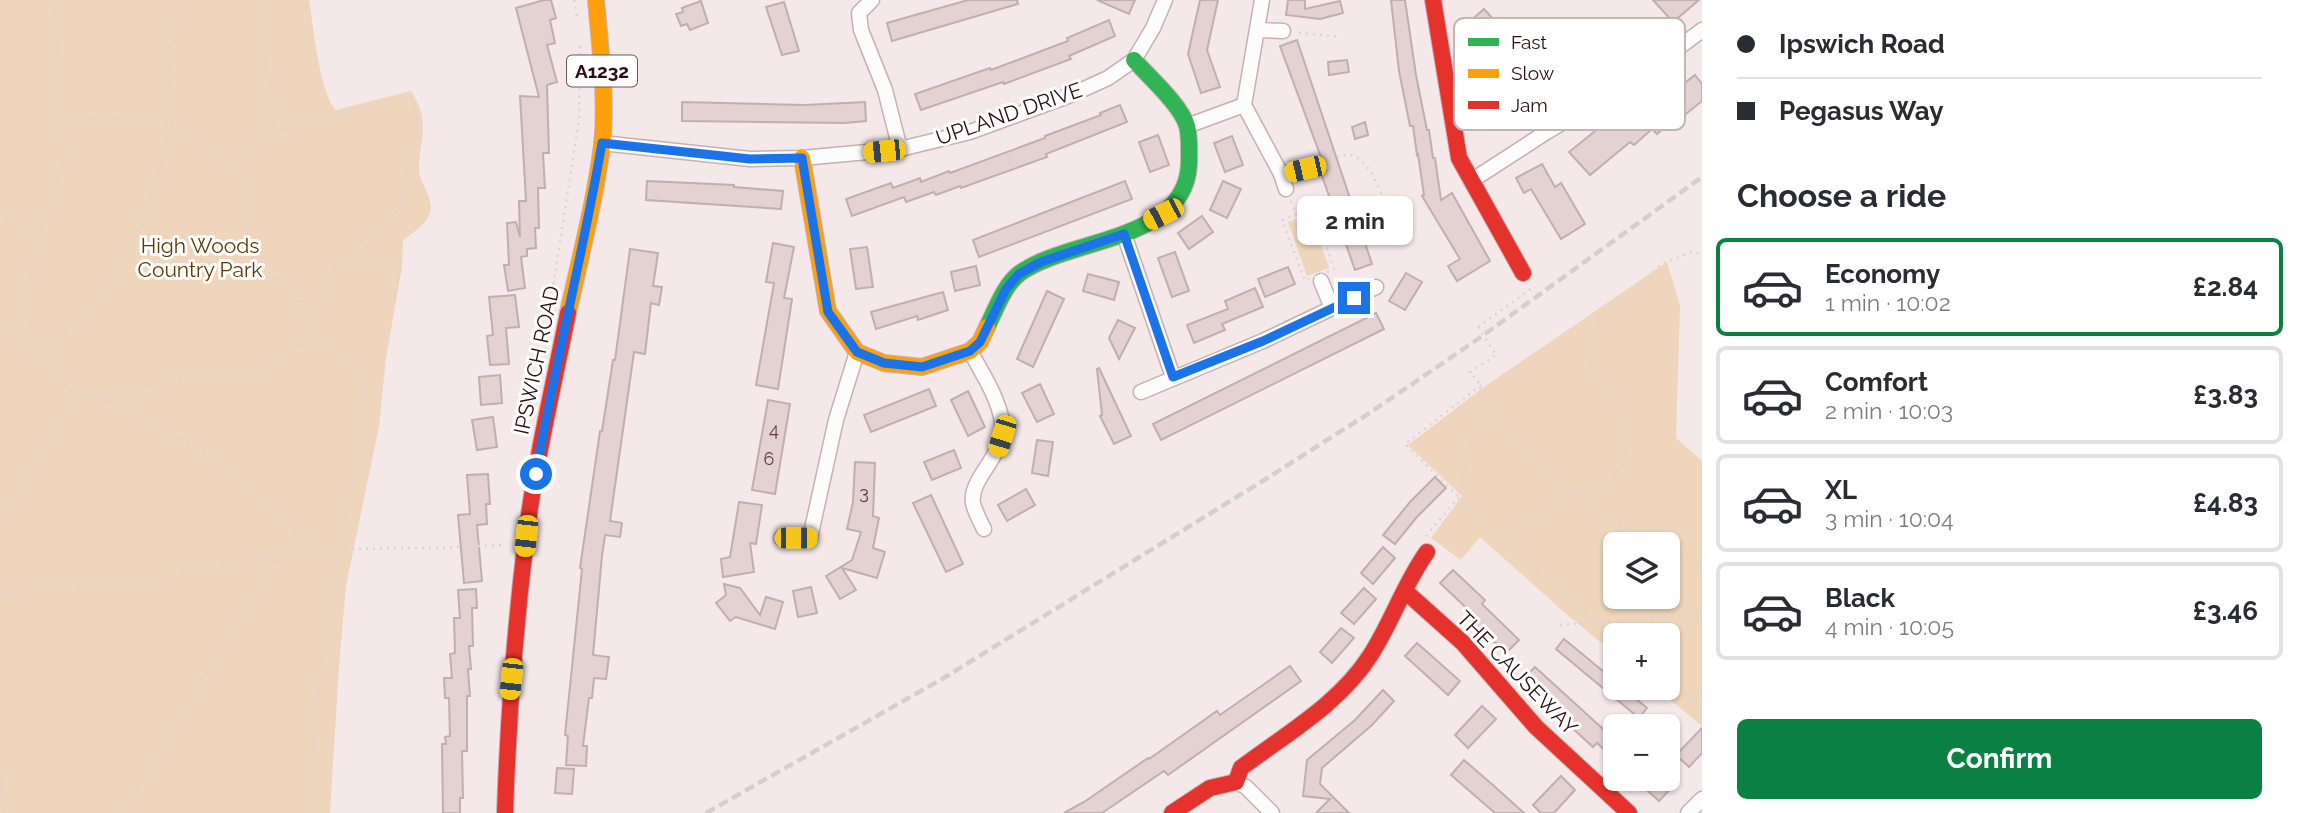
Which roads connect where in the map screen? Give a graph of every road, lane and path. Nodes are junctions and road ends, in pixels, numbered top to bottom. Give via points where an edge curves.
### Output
1 (54, 0) edge
2 (177, 0) edge
3 (269, 0) edge
4 (596, 0) edge
5 (872, 0) edge
6 (1165, 0) edge
7 (1262, 0) edge
8 (1433, 0) edge
9 (1258, 30) junction
10 (1702, 30) edge
11 (1283, 31) joint
12 (1340, 37) dead end
13 (1685, 43) edge
14 (1134, 60) junction
15 (271, 85) junction
16 (1244, 104) junction
17 (1454, 123) edge
18 (171, 125) junction
19 (1187, 126) junction
20 (62, 128) junction
21 (1455, 130) edge
22 (1550, 130) edge
23 (602, 143) junction
24 (900, 149) junction
25 (802, 158) junction
26 (230, 169) junction
27 (1305, 169) joint
28 (1281, 174) junction
29 (1471, 181) junction
30 (1286, 189) dead end
31 (0, 213) edge
32 (1390, 214) dead end
33 (1124, 234) junction
34 (39, 238) junction
35 (1702, 254) edge
36 (374, 261) junction
37 (1334, 269) dead end
38 (1523, 273) joint
39 (1305, 281) dead end
40 (1321, 281) dead end
41 (1376, 287) dead end
42 (393, 303) dead end
43 (1332, 308) junction
44 (303, 313) junction
45 (0, 324) edge
46 (309, 336) junction
47 (970, 351) junction
48 (857, 352) junction
49 (43, 365) junction
50 (52, 373) junction
51 (1173, 377) junction
52 (1481, 385) junction
53 (1142, 392) dead end
54 (91, 393) junction
55 (1479, 394) junction
56 (79, 395) junction
57 (1575, 494) junction
58 (1459, 497) junction
59 (0, 516) edge
60 (984, 528) dead end
61 (1491, 532) junction
62 (1636, 532) edge
63 (781, 538) dead end
64 (306, 543) junction
65 (510, 544) dead end
66 (341, 546) junction
67 (282, 552) junction
68 (1427, 552) joint
69 (1680, 553) edge
70 (1702, 565) edge
71 (1405, 591) junction
72 (0, 593) edge
73 (1702, 609) edge
74 (1595, 622) junction
75 (1560, 625) dead end
76 (1603, 629) edge
77 (1680, 690) edge
78 (1702, 707) edge
79 (0, 769) edge
80 (1236, 782) junction
81 (1702, 799) edge
82 (5, 813) edge
83 (123, 813) edge
84 (308, 813) edge
85 (505, 813) edge
86 (1172, 813) edge
87 (1272, 813) edge
88 (1629, 813) edge
89 (1688, 813) edge

1 - 20 path via 56,106
2 - 18 path via 169,60
3 - 15 path via 265,66
4 - 23 street, IPSWICH ROAD / A1232
5 - 24 street via 859,13 861,30 885,90
6 - 14 street, UPLAND DRIVE
7 - 9 street
8 - 17 street
9 - 11 street
9 - 16 street
10 - 13 street
11 - 12 path
14 - 19 street via 1170,99
14 - 24 street, UPLAND DRIVE via 1071,95 970,132
15 - 26 path via 253,150
15 - 36 path via 271,121 280,130 314,112 329,115 413,99 418,116 417,145 404,181 404,201 384,224 362,236
16 - 19 street
16 - 28 street
18 - 20 path via 100,117
18 - 26 path via 189,140 208,147
18 - 50 path via 129,253 94,304 72,328 59,333 48,358
19 - 33 street via 1188,179 1178,198 1163,214
20 - 34 path via 65,159
21 - 29 street via 1460,158
22 - 29 street
23 - 25 street, UPLAND DRIVE via 750,159
23 - 85 street, IPSWICH ROAD / A1232 via 526,536 509,705
24 - 25 street, UPLAND DRIVE
25 - 48 street via 828,312
26 - 44 path via 254,191 248,224 254,264 263,276 300,299
27 - 28 street
27 - 32 path via 1345,155 1359,157 1369,168
28 - 30 street
29 - 38 street
31 - 34 path
33 - 47 street via 1019,274 1006,289 980,342
33 - 51 street
34 - 49 path via 27,293 30,328
35 - 57 path via 1692,252 1662,264 1602,318 1587,345 1590,364 1610,389 1628,444 1609,486
36 - 42 path via 400,271
36 - 44 path via 362,257 344,263 334,271 328,296
37 - 39 path via 1313,208 1282,220
38 - 52 path, bridge via 1532,290 1478,327 1496,355 1470,372
40 - 43 street
41 - 43 street
43 - 51 street
44 - 46 path
45 - 49 path
46 - 54 path via 261,370
46 - 66 path via 363,373 363,415
47 - 48 street via 922,367 884,363
47 - 60 street via 1002,420 997,452 975,488 973,501
48 - 63 street via 810,538
49 - 50 path
50 - 56 path
51 - 53 street
52 - 55 path
52 - 58 path via 1405,444
54 - 56 path
54 - 64 path via 220,462
55 - 57 path via 1515,445
55 - 58 path
56 - 59 path
57 - 61 path via 1511,532
57 - 62 path via 1584,505
58 - 61 path
58 - 68 path via 1424,538
61 - 74 path
64 - 66 path
64 - 67 path
65 - 66 path
66 - 84 path via 327,611
67 - 72 path via 118,585
67 - 83 path via 266,570
68 - 71 street
69 - 70 path
71 - 80 street via 1369,658 1352,679 1336,697 1241,768
71 - 88 street, THE CAUSEWAY via 1463,643 1536,727
73 - 74 path via 1677,616
74 - 75 path
74 - 76 path
77 - 78 path
79 - 82 path
80 - 86 street via 1210,786
80 - 87 street
81 - 89 street

